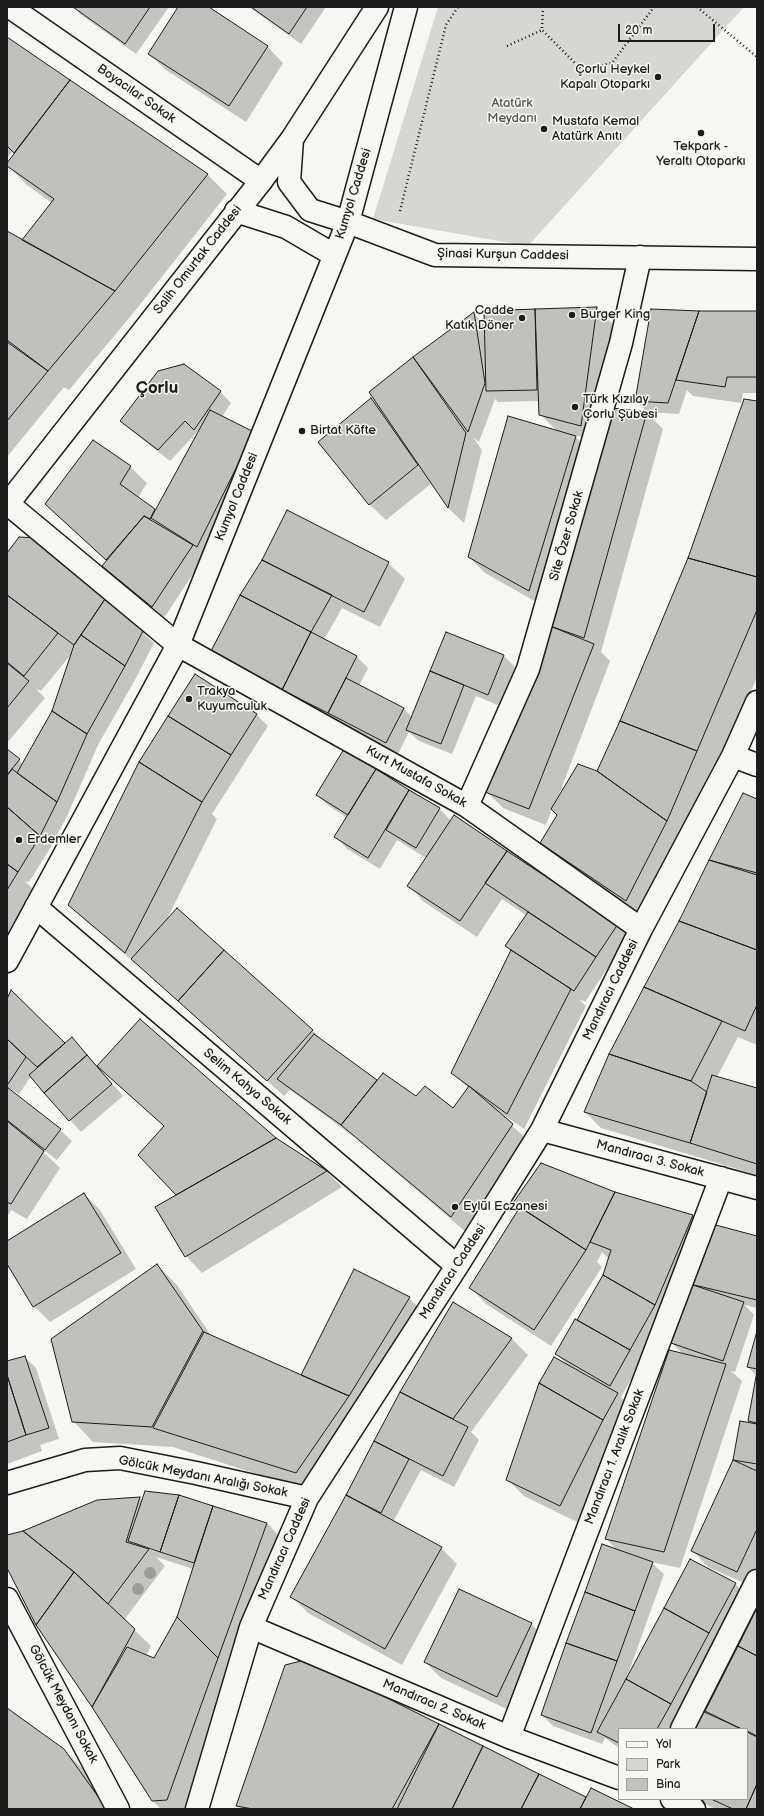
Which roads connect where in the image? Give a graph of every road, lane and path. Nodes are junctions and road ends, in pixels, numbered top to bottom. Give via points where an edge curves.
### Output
1 (377, 7) edge
2 (406, 7) edge
3 (458, 7) edge
4 (543, 7) edge
5 (654, 7) edge
6 (697, 7) edge
7 (8, 8) edge
8 (542, 30) junction
9 (507, 46) dead end
10 (757, 57) edge
11 (292, 139) junction
12 (261, 181) junction
13 (236, 211) junction
14 (399, 212) dead end
15 (348, 222) junction
16 (334, 255) junction
17 (640, 257) junction
18 (757, 259) edge
19 (7, 504) edge
20 (178, 645) junction
21 (757, 702) edge
22 (733, 756) junction
23 (757, 765) edge
24 (467, 806) junction
25 (36, 907) junction
26 (641, 929) junction
27 (7, 960) edge
28 (542, 1130) junction
29 (721, 1178) junction
30 (757, 1188) edge
31 (457, 1266) junction
32 (7, 1483) edge
33 (306, 1498) junction
34 (757, 1582) edge
35 (7, 1600) edge
36 (251, 1627) junction
37 (683, 1728) edge
38 (509, 1737) junction
39 (618, 1778) edge
40 (674, 1800) edge
41 (118, 1809) edge
42 (197, 1809) edge
43 (694, 1809) edge

1 - 11 street, Salih Omurtak Caddesi
2 - 15 street, Kumyol Caddesi
3 - 14 path via 446,25
4 - 8 path
5 - 8 path via 612,63 582,70
6 - 10 path
7 - 12 street, Boyacılar Sokak
8 - 9 path
11 - 12 street, Salih Omurtak Caddesi
11 - 15 street, Şinasi Kurşun Caddesi via 289,182 310,210
12 - 13 street, Salih Omurtak Caddesi
13 - 16 street via 286,227
13 - 19 street, Salih Omurtak Caddesi
15 - 16 street, Kumyol Caddesi
15 - 17 street, Şinasi Kurşun Caddesi via 435,255
16 - 20 street, Kumyol Caddesi
17 - 18 street, Şinasi Kurşun Caddesi
17 - 24 street, Site Özer Sokak via 621,343 528,669
19 - 20 street, Kurt Mustafa Sokak
20 - 24 street, Kurt Mustafa Sokak
20 - 25 street, Kumyol Caddesi
21 - 22 street, Mandıracı Caddesi
22 - 23 street
22 - 26 street, Mandıracı Caddesi
24 - 26 street, Kurt Mustafa Sokak
25 - 27 street, Kumyol Caddesi
25 - 31 street, Selim Kahya Sokak
26 - 28 street, Mandıracı Caddesi
28 - 29 street, Mandıracı 3. Sokak
28 - 31 street, Mandıracı Caddesi
29 - 30 street, Mandıracı 3. Sokak
29 - 38 street, Mandıracı 1. Aralık Sokak
31 - 33 street, Mandıracı Caddesi
32 - 33 street, Gölcük Meydanı Aralığı Sokak via 85,1460 120,1458
33 - 36 street, Mandıracı Caddesi
34 - 37 street
35 - 41 street, Gölcük Meydanı Sokak
36 - 38 street, Mandıracı 2. Sokak
36 - 42 street, Mandıracı Caddesi
38 - 39 street, Mandıracı 2. Sokak
40 - 43 street

